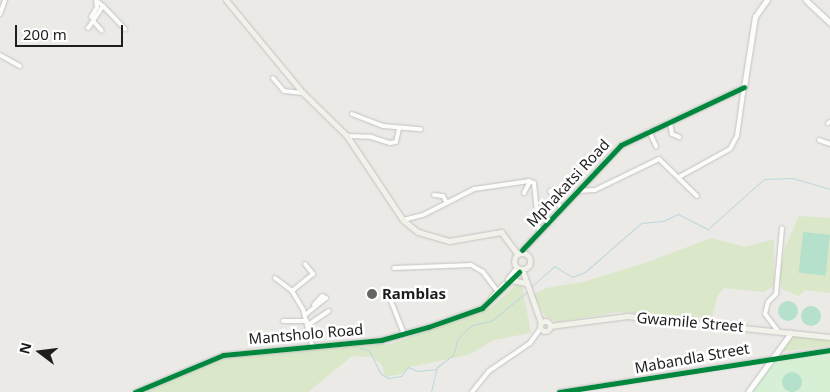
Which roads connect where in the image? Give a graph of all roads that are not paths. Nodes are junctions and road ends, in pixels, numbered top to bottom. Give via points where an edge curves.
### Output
1 (5, 0) edge
2 (226, 0) edge
3 (767, 0) edge
4 (806, 0) edge
5 (97, 1) edge
6 (103, 6) junction
7 (0, 14) edge
8 (92, 19) junction
9 (830, 22) edge
10 (88, 28) dead end
11 (125, 29) dead end
12 (102, 30) dead end
13 (0, 55) edge
14 (20, 66) dead end
15 (273, 78) dead end
16 (744, 86) junction
17 (303, 93) junction
18 (352, 114) dead end
19 (670, 122) junction
20 (399, 129) junction
21 (422, 129) dead end
22 (649, 131) junction
23 (347, 136) junction
24 (678, 137) dead end
25 (819, 140) dead end
26 (830, 144) edge
27 (656, 146) dead end
28 (679, 177) junction
29 (530, 182) junction
30 (550, 191) dead end
31 (577, 191) junction
32 (524, 193) dead end
33 (434, 195) dead end
34 (697, 196) dead end
35 (447, 202) junction
36 (562, 208) junction
37 (403, 220) junction
38 (782, 228) dead end
39 (539, 234) junction
40 (522, 250) junction
41 (516, 252) junction
42 (305, 264) dead end
43 (421, 266) junction
44 (394, 268) dead end
45 (416, 271) dead end
46 (520, 271) junction
47 (275, 278) dead end
48 (511, 280) junction
49 (526, 288) junction
50 (292, 291) junction
51 (387, 291) dead end
52 (498, 292) junction
53 (314, 305) dead end
54 (329, 311) dead end
55 (305, 315) junction
56 (283, 321) dead end
57 (307, 323) junction
58 (541, 326) junction
59 (778, 331) junction
60 (792, 333) junction
61 (404, 334) junction
62 (830, 337) edge
63 (312, 346) junction
64 (830, 350) edge
65 (772, 357) junction
66 (136, 392) edge
67 (472, 392) edge
68 (559, 392) edge
69 (748, 392) edge

1 - 7 street
2 - 17 main road
3 - 16 street via 755,16
4 - 9 street
5 - 6 street
5 - 8 street
6 - 8 street
6 - 11 street
8 - 10 street
8 - 12 street
13 - 14 street
15 - 17 street via 284,91
16 - 19 street, Mphakatsi Road
16 - 28 street via 737,136 730,148
17 - 23 main road
18 - 20 street
19 - 22 street, Mphakatsi Road
19 - 24 street via 672,134
20 - 21 street
20 - 23 street via 396,142 390,143 371,137
22 - 27 street
22 - 31 street, Mphakatsi Road via 621,144
23 - 37 main road
25 - 26 street
28 - 31 street via 664,161 654,159 595,190
28 - 34 street
29 - 32 street
29 - 35 street via 474,189
29 - 39 street via 534,183
30 - 36 street
31 - 36 street, Mphakatsi Road
33 - 35 street via 443,196
35 - 37 street
36 - 39 street, Mphakatsi Road
37 - 41 main road via 418,232 449,241 496,231 508,238
38 - 59 street via 776,294 768,302 765,314
39 - 40 street, Mphakatsi Road
40 - 41 main road
40 - 46 main road via 528,260
41 - 46 main road
42 - 50 street via 313,274
43 - 44 street
43 - 45 street
43 - 52 street via 477,267
46 - 48 street, Mantsholo Road
46 - 49 main road
46 - 52 street, Mantsholo Road
47 - 50 street
48 - 49 main road
48 - 52 street, Mantsholo Road
49 - 58 main road
50 - 55 street
51 - 61 street
52 - 61 street, Mantsholo Road via 482,308
53 - 55 street
54 - 57 street
55 - 57 street
56 - 57 street
57 - 63 street
58 - 59 main road, Gwamile Street via 547,322 550,326 627,316
58 - 67 street via 530,343 489,372
59 - 60 main road, Gwamile Street
60 - 62 main road, Gwamile Street
60 - 65 street
61 - 63 street, Mantsholo Road
63 - 66 street, Mantsholo Road via 223,355
64 - 65 street, Mabandla Street
65 - 68 street, Mabandla Street
65 - 69 street

